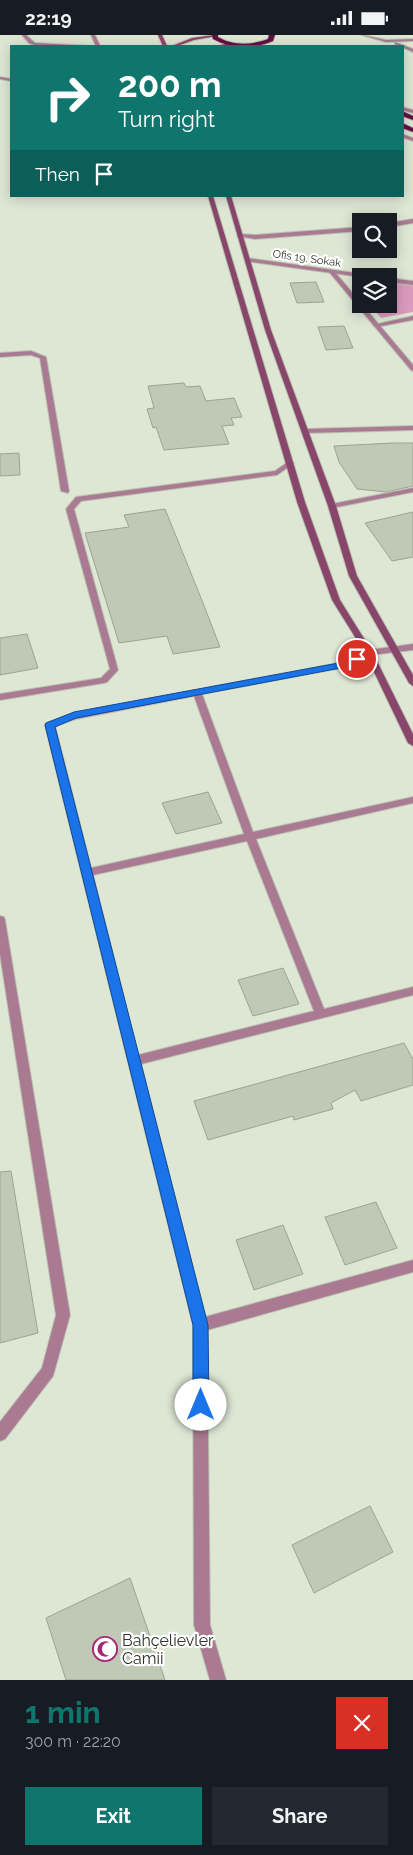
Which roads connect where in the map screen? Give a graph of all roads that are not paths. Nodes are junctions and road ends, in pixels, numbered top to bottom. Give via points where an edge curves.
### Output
1 (24, 35) edge
2 (215, 35) edge
3 (364, 35) edge
4 (274, 39) edge
5 (413, 40) edge
6 (393, 42) junction
7 (61, 45) edge
8 (177, 45) edge
9 (233, 45) edge
10 (400, 45) edge
11 (210, 197) edge
12 (228, 197) edge
13 (413, 221) edge
14 (397, 224) edge
15 (352, 230) edge
16 (240, 236) junction
17 (247, 260) junction
18 (332, 272) junction
19 (352, 275) edge
20 (397, 281) edge
21 (413, 283) edge
22 (413, 318) edge
23 (376, 325) junction
24 (0, 355) edge
25 (413, 369) edge
26 (413, 428) edge
27 (305, 431) junction
28 (290, 463) junction
29 (413, 490) edge
30 (66, 491) junction
31 (79, 499) junction
32 (332, 506) junction
33 (70, 509) junction
34 (413, 647) edge
35 (394, 649) junction
36 (368, 653) junction
37 (413, 683) edge
38 (197, 693) junction
39 (0, 697) edge
40 (413, 743) edge
41 (413, 800) edge
42 (250, 837) junction
43 (87, 873) junction
44 (0, 919) edge
45 (413, 991) edge
46 (320, 1013) junction
47 (133, 1061) junction
48 (413, 1266) edge
49 (200, 1325) junction
50 (0, 1434) edge
51 (218, 1680) edge

1 - 7 street via 34,44
2 - 8 main road
2 - 9 highway via 218,40
3 - 6 street
4 - 9 highway via 260,44
5 - 6 street
6 - 10 street
11 - 28 main road
12 - 16 main road
13 - 14 street
15 - 16 street
16 - 17 main road
17 - 18 street, Ofis 19. Sokak
17 - 27 main road via 268,330
18 - 19 street, Ofis 19. Sokak
18 - 23 street
20 - 21 street
22 - 23 street
23 - 25 street
24 - 30 street via 31,353 43,357
26 - 27 street
27 - 32 main road
28 - 31 street via 277,473
28 - 36 main road via 336,600
29 - 32 street
30 - 31 street
30 - 33 street
31 - 33 street
32 - 35 main road via 353,576
33 - 39 street via 114,670 104,679
34 - 35 street
35 - 36 street
35 - 37 main road
36 - 38 street via 346,664
36 - 40 main road
38 - 42 street
38 - 43 street via 74,715 50,725
41 - 42 street
42 - 43 street
42 - 46 street
43 - 47 street
44 - 50 street via 63,1315 48,1371
45 - 46 street
46 - 47 street
47 - 49 street
48 - 49 street
49 - 51 street via 202,1625

